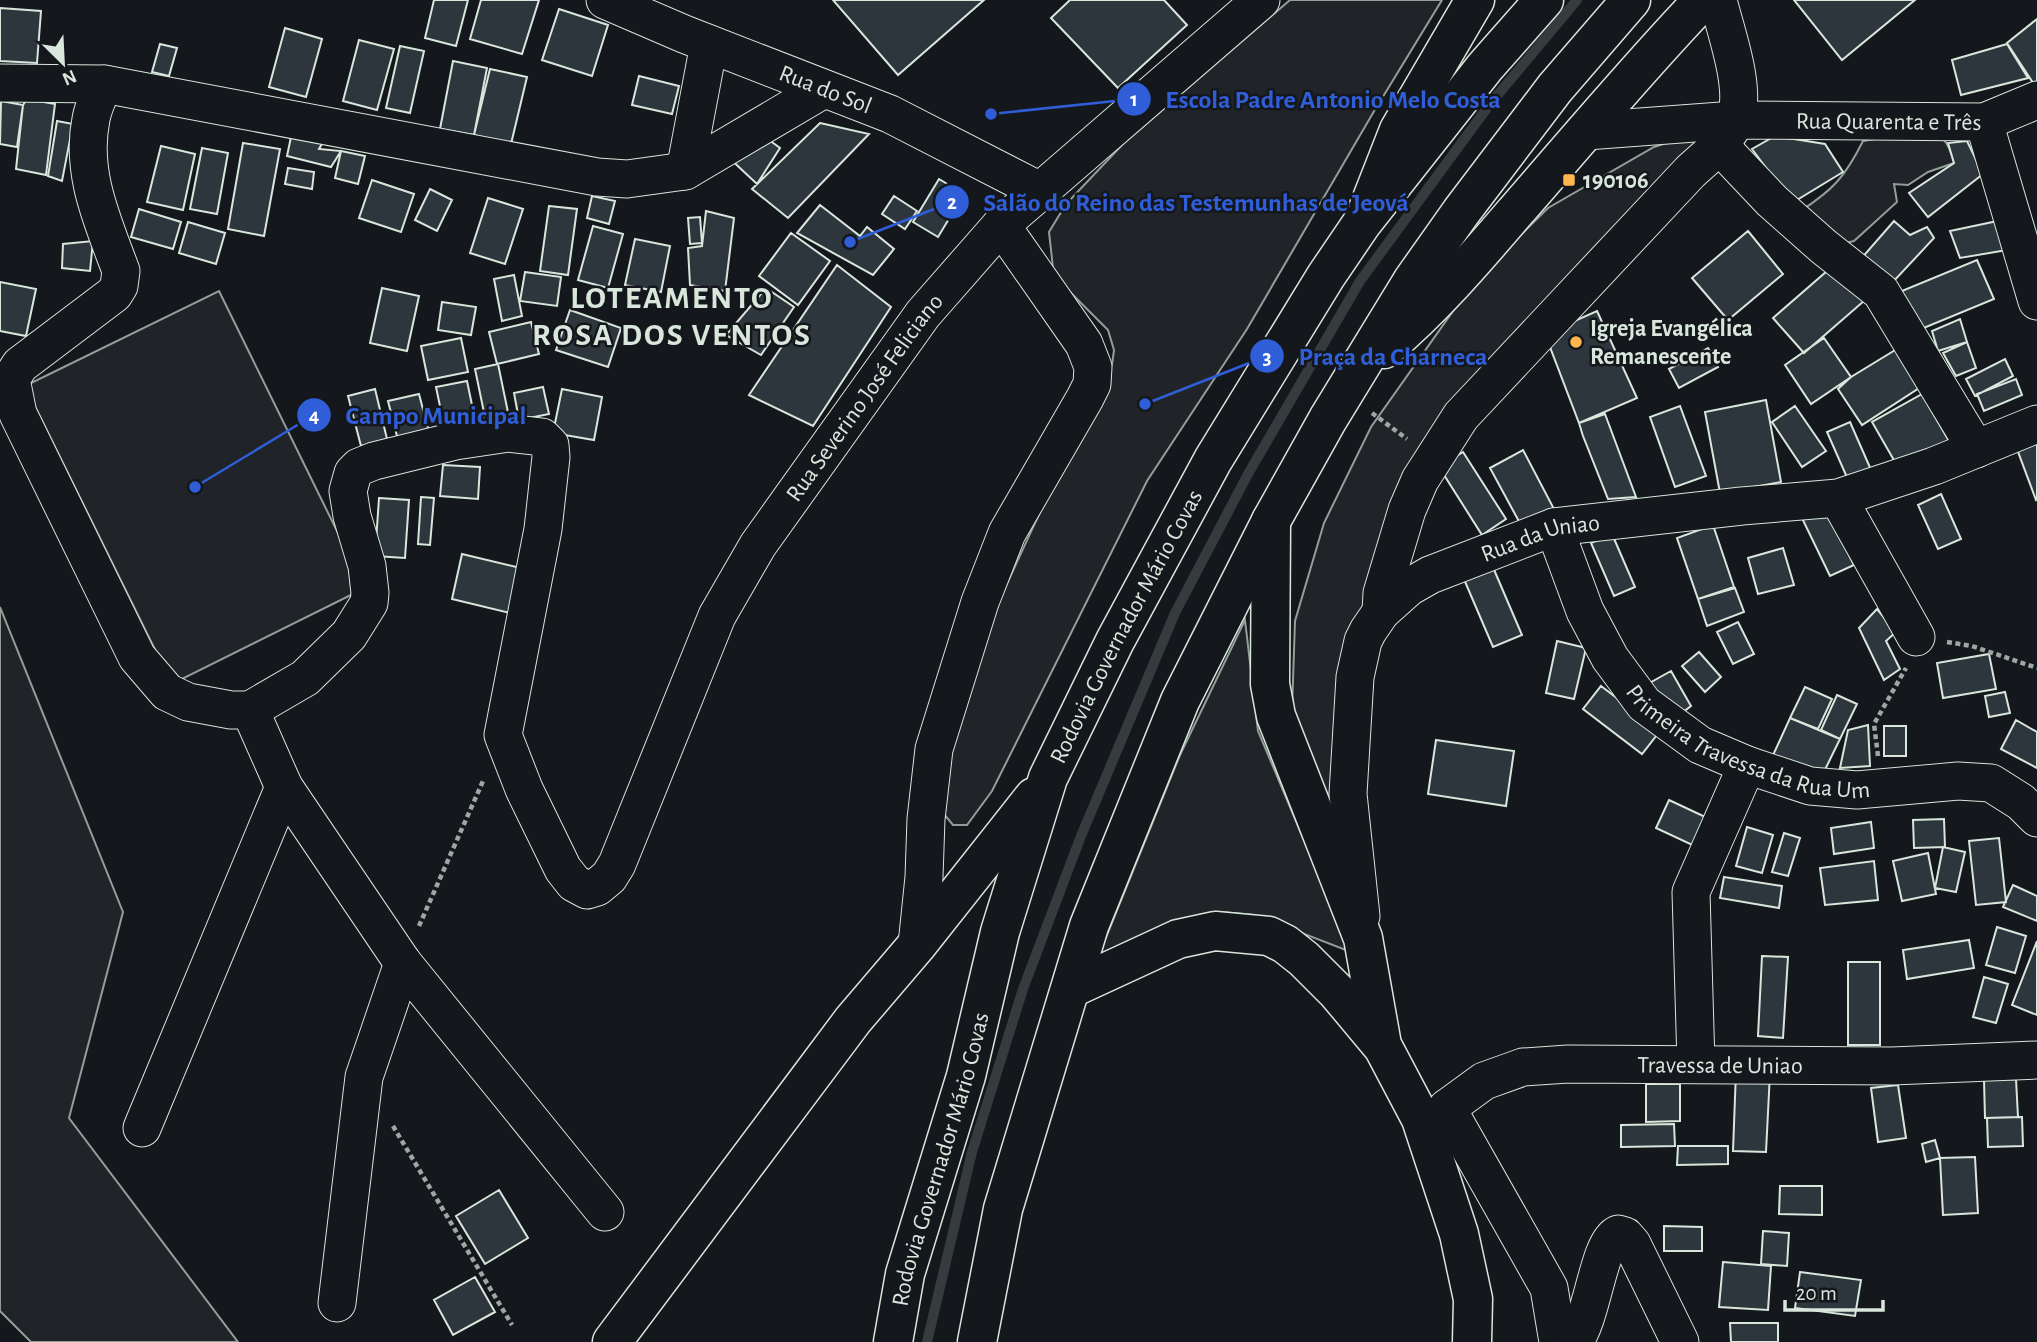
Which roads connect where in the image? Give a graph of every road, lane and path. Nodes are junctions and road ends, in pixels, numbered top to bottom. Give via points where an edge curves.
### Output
1 (605, 0) edge
2 (1261, 0) edge
3 (1475, 0) edge
4 (1544, 0) edge
5 (1631, 0) edge
6 (1703, 0) edge
7 (1718, 0) edge
8 (709, 44) junction
9 (0, 83) edge
10 (104, 84) junction
11 (824, 89) junction
12 (2037, 100) edge
13 (1984, 122) junction
14 (1586, 131) junction
15 (1727, 132) junction
16 (685, 171) junction
17 (1040, 191) junction
18 (1362, 223) junction
19 (1001, 225) junction
20 (2037, 301) edge
21 (1359, 371) junction
22 (2037, 424) edge
23 (1976, 449) junction
24 (1838, 498) junction
25 (1271, 521) junction
26 (1554, 527) junction
27 (1381, 612) junction
28 (1916, 637) junction
29 (2037, 668) edge
30 (250, 710) junction
31 (503, 735) junction
32 (1878, 760) dead end
33 (1747, 765) junction
34 (1048, 778) junction
35 (284, 787) junction
36 (2037, 818) edge
37 (1363, 938) junction
38 (917, 946) junction
39 (403, 963) junction
40 (1072, 988) junction
41 (1383, 1047) junction
42 (2037, 1060) edge
43 (1696, 1064) junction
44 (1437, 1121) junction
45 (392, 1124) dead end
46 (142, 1128) dead end
47 (605, 1212) dead end
48 (337, 1303) dead end
49 (512, 1325) dead end
50 (612, 1342) edge
51 (893, 1342) edge
52 (977, 1342) edge
53 (1472, 1342) edge
54 (1558, 1342) edge
55 (1574, 1342) edge
56 (1680, 1342) edge

1 - 8 street, Rua do Sol
2 - 17 street, Rua Severino José Feliciano
3 - 18 main road via 1399,130
4 - 18 main road, Rodovia Governador Mário Covas
5 - 21 main road via 1555,88 1461,212 1413,280
6 - 14 main road
7 - 15 street via 1738,97
8 - 11 street, Rua do Sol
8 - 16 street
9 - 10 street
10 - 16 street via 597,177 626,179
10 - 30 street via 91,118 87,156 94,197 121,280 114,294 20,365 11,379 12,393 34,449 137,657 167,692 188,702
11 - 16 street
11 - 17 street, Rua do Sol via 890,114
12 - 13 street, Rua Quarenta e Três
13 - 15 street, Rua Quarenta e Três
13 - 20 street
14 - 15 street, Rua Quarenta e Três
14 - 21 main road via 1416,323
15 - 23 street via 1772,201 1881,292
15 - 27 street via 1461,416 1420,480 1407,510 1382,593
17 - 19 street, Rua Severino José Feliciano
18 - 34 main road, Rodovia Governador Mário Covas via 1213,460 1115,641
19 - 31 street, Rua Severino José Feliciano via 923,314 758,545 717,616 617,864 604,883 581,888 563,869
19 - 38 street via 1084,344 1093,376 1085,398 1007,533 979,602 934,749
21 - 25 main road
22 - 23 street, Rua da Uniao
23 - 24 street, Rua da Uniao
24 - 26 street, Rua da Uniao
24 - 28 street
25 - 37 main road via 1270,684 1276,716
25 - 40 main road via 1180,701 1089,926
26 - 27 street, Rua da Uniao via 1430,575
26 - 33 street, Primeira Travessa da Rua Um via 1591,623 1609,658 1644,704 1700,745
27 - 37 street, Rua da Uniao via 1363,640 1354,689 1348,794
28 - 29 path via 1972,646
28 - 32 path via 1913,655 1874,724
30 - 31 street via 305,678 349,635 369,603 367,566 348,491 353,473 374,461 508,433 542,437 550,445 551,457
30 - 35 street
31 - 39 path
33 - 36 street, Primeira Travessa da Rua Um via 1810,786 1857,790 1992,783
33 - 43 street via 1691,892
34 - 38 main road
34 - 51 main road, Rodovia Governador Mário Covas via 1000,932 966,1076 905,1274
35 - 39 street
35 - 46 street
37 - 41 main road
38 - 50 main road via 853,1020
39 - 47 street
39 - 48 street via 365,1077
40 - 41 main road via 1178,939 1215,931 1269,936 1321,975
40 - 52 main road via 1003,1209
41 - 44 main road via 1421,1119
42 - 43 street, Travessa de Uniao via 1892,1066
43 - 44 street, Travessa de Uniao via 1523,1067 1484,1081
44 - 53 main road via 1473,1299
44 - 54 street via 1549,1288
45 - 49 path
55 - 56 street via 1590,1310 1604,1250 1611,1238 1621,1234 1628,1239

